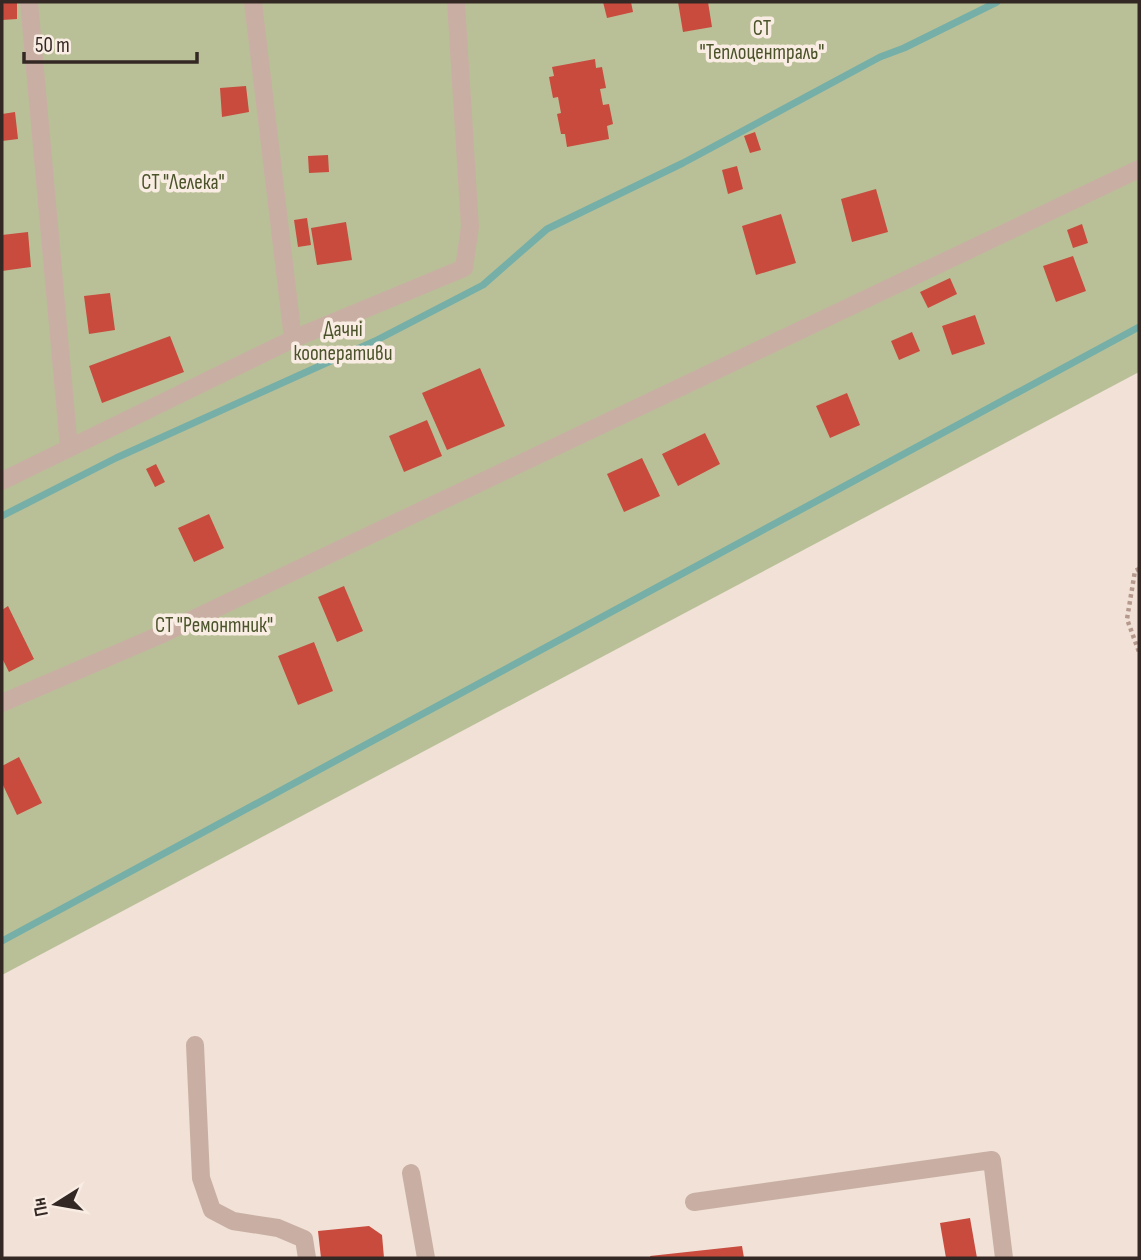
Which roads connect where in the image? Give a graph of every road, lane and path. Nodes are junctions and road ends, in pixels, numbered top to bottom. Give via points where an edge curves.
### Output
1 (29, 2) edge
2 (253, 2) edge
3 (456, 2) edge
4 (1139, 169) edge
5 (293, 339) junction
6 (69, 448) junction
7 (2, 481) edge
8 (1139, 569) edge
9 (1139, 652) edge
10 (2, 703) edge
11 (195, 1045) dead end
12 (411, 1173) dead end
13 (694, 1202) dead end
14 (307, 1258) edge
15 (426, 1258) edge
16 (1004, 1258) edge

1 - 6 street
2 - 5 street
3 - 5 street via 470,227 464,268
4 - 10 street via 160,635
5 - 6 street
6 - 7 street
8 - 9 path via 1127,619
11 - 14 street via 201,1178 212,1210 233,1222 278,1228 304,1239
12 - 15 street
13 - 16 street via 992,1160

